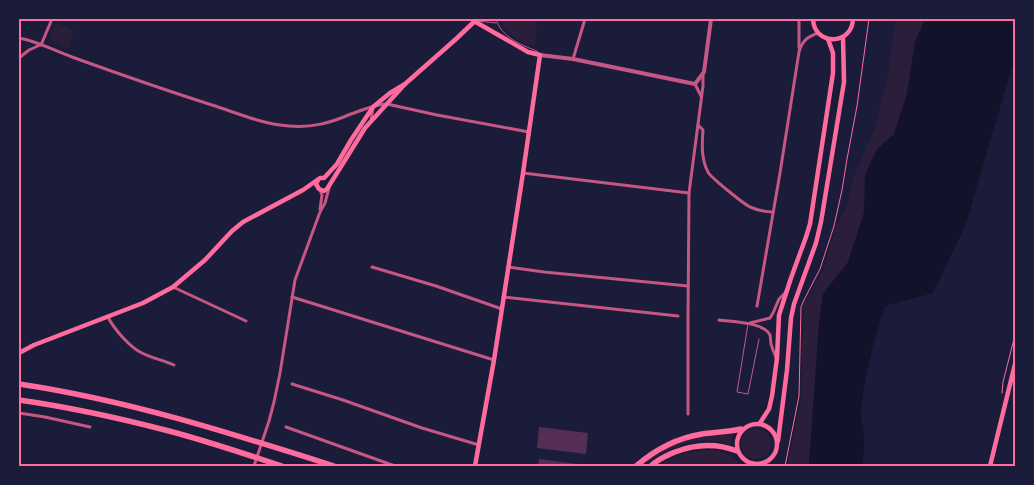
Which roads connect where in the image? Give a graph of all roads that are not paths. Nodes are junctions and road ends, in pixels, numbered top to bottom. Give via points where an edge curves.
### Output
1 (52, 19) edge
2 (496, 19) edge
3 (585, 19) edge
4 (711, 19) edge
5 (799, 19) edge
6 (807, 19) edge
7 (853, 19) edge
8 (475, 20) edge
9 (813, 21) edge
10 (497, 23) junction
11 (818, 33) junction
12 (843, 37) junction
13 (19, 38) edge
14 (828, 39) junction
15 (41, 45) junction
16 (798, 52) junction
17 (540, 55) junction
18 (19, 58) edge
19 (573, 59) junction
20 (703, 75) junction
21 (405, 84) junction
22 (695, 84) junction
23 (702, 96) junction
24 (388, 104) junction
25 (373, 107) junction
26 (371, 121) junction
27 (698, 125) junction
28 (529, 132) junction
29 (523, 173) junction
30 (324, 178) junction
31 (318, 180) junction
32 (329, 187) junction
33 (319, 189) junction
34 (303, 190) junction
35 (689, 193) junction
36 (320, 212) junction
37 (773, 212) junction
38 (372, 266) dead end
39 (508, 267) junction
40 (688, 286) junction
41 (173, 287) junction
42 (786, 292) junction
43 (292, 297) junction
44 (504, 297) junction
45 (757, 306) dead end
46 (502, 309) junction
47 (678, 316) dead end
48 (108, 318) junction
49 (718, 320) dead end
50 (246, 321) dead end
51 (748, 324) junction
52 (759, 339) dead end
53 (19, 353) edge
54 (777, 358) junction
55 (494, 360) junction
56 (1015, 364) edge
57 (174, 365) dead end
58 (19, 384) edge
59 (292, 384) dead end
60 (19, 400) edge
61 (19, 413) edge
62 (688, 414) dead end
63 (760, 424) junction
64 (90, 427) dead end
65 (286, 427) dead end
66 (741, 430) junction
67 (778, 441) junction
68 (479, 445) junction
69 (737, 450) junction
70 (767, 464) edge
71 (751, 465) edge
72 (254, 466) edge
73 (282, 466) edge
74 (334, 466) edge
75 (395, 466) edge
76 (475, 466) edge
77 (636, 466) edge
78 (651, 466) edge
79 (990, 466) edge

1 - 15 street
2 - 10 lane
3 - 19 street
4 - 20 street
5 - 16 street
6 - 9 main road
7 - 12 main road via 851,29
8 - 10 lane
8 - 17 main road via 528,52
8 - 21 main road
9 - 11 main road
10 - 17 lane via 513,40
11 - 14 main road
11 - 16 street via 806,38
12 - 14 main road
12 - 67 main road via 844,82 826,194 816,243 791,318
13 - 15 street
14 - 42 main road via 833,52 833,73 810,224
15 - 18 street
15 - 25 street via 161,89 277,125 322,125
16 - 37 street
17 - 19 street
17 - 28 main road
19 - 22 street
20 - 22 street
20 - 23 street
21 - 24 main road
21 - 25 main road
22 - 23 street
23 - 27 street
24 - 25 street
24 - 26 main road
24 - 28 street
25 - 26 street
25 - 30 main road
26 - 32 main road
27 - 35 street
27 - 37 street via 703,130 702,146 708,174 748,206
28 - 29 main road
29 - 35 street
29 - 39 main road
30 - 31 main road
30 - 32 main road
31 - 33 main road
31 - 34 main road
32 - 33 main road via 324,191
32 - 36 street
33 - 34 main road
33 - 36 street via 322,195
34 - 41 main road via 244,222
35 - 40 street
36 - 43 street via 298,268
37 - 45 street
38 - 46 street
39 - 40 street
39 - 44 main road
40 - 62 street
41 - 48 main road
41 - 50 street
42 - 51 street via 770,318
42 - 54 main road via 779,315
43 - 55 street
43 - 72 street via 279,379
44 - 46 main road
44 - 47 street
46 - 55 main road
48 - 53 main road
48 - 57 street via 133,348
49 - 51 street
51 - 52 lane via 737,392 748,394
51 - 54 street via 769,333
54 - 63 main road via 769,410
55 - 68 main road
56 - 79 main road
58 - 74 highway via 91,396 165,414
59 - 68 street
60 - 73 highway via 162,429
61 - 64 street
63 - 66 main road via 752,423
63 - 67 main road via 770,428
65 - 75 street
66 - 69 main road
66 - 77 highway via 704,433 677,440
67 - 70 main road via 776,451
68 - 76 main road
69 - 71 main road
69 - 78 highway via 717,445 692,446
70 - 71 main road

